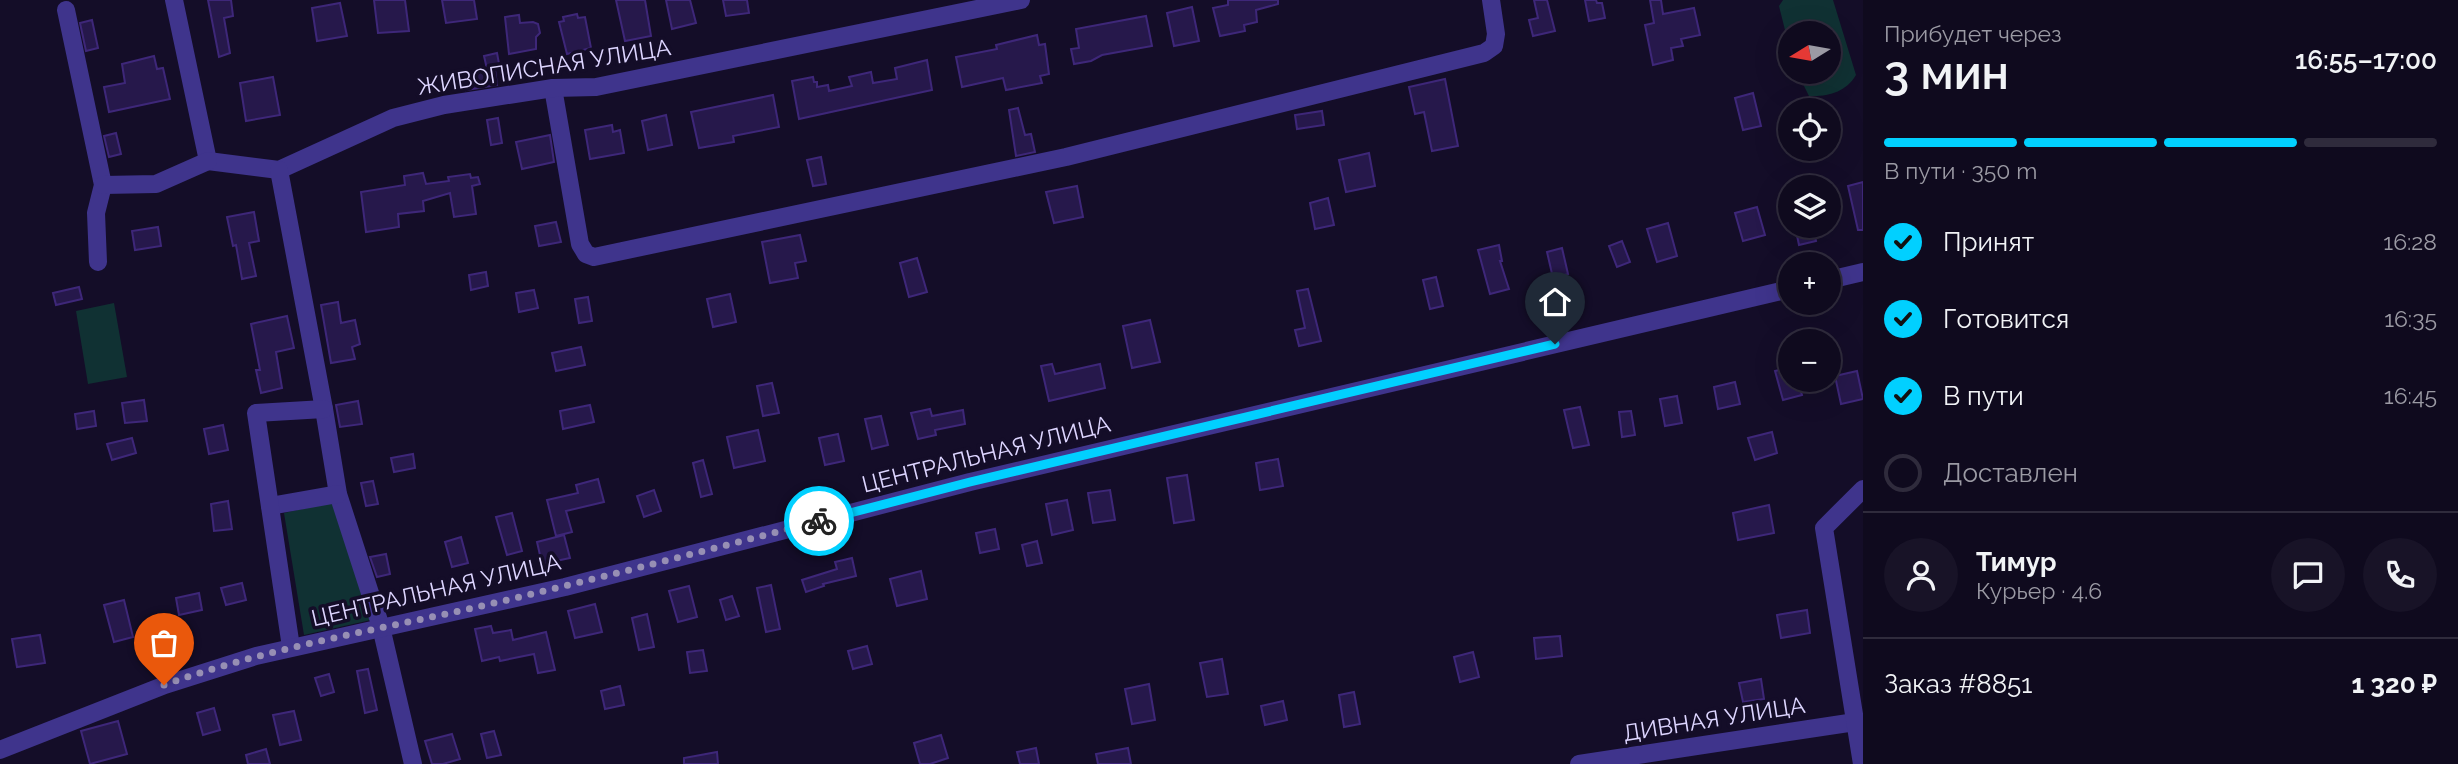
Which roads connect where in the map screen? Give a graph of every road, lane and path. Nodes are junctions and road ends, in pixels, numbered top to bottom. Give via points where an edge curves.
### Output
1 (174, 0) edge
2 (1021, 0) edge
3 (1491, 0) edge
4 (66, 10) dead end
5 (552, 88) junction
6 (208, 162) junction
7 (279, 170) junction
8 (103, 185) junction
9 (99, 262) dead end
10 (1863, 272) edge
11 (1841, 277) edge
12 (1778, 292) edge
13 (324, 409) junction
14 (1863, 489) edge
15 (338, 494) junction
16 (270, 506) junction
17 (381, 627) junction
18 (291, 647) junction
19 (1855, 722) junction
20 (0, 750) edge
21 (413, 764) edge
22 (1579, 764) edge
23 (1862, 764) edge

1 - 6 street
2 - 5 street, ЖИВОПИСНАЯ УЛИЦА via 596,87
3 - 5 street via 1496,34 1494,46 1484,53 1066,157 594,257 580,244
4 - 8 street
5 - 7 street, ЖИВОПИСНАЯ УЛИЦА via 393,117
6 - 7 street
6 - 8 street via 156,184
7 - 13 street
8 - 9 street via 96,213
10 - 11 street
12 - 17 street, ЦЕНТРАЛЬНАЯ УЛИЦА via 1259,412 565,587
13 - 15 street
13 - 16 street via 256,413
14 - 19 street via 1824,528
15 - 16 street
15 - 17 street
16 - 18 street
17 - 18 street, ЦЕНТРАЛЬНАЯ УЛИЦА
17 - 21 street
18 - 20 street, ЦЕНТРАЛЬНАЯ УЛИЦА via 201,672
19 - 22 street, ДИВНАЯ УЛИЦА
19 - 23 street

